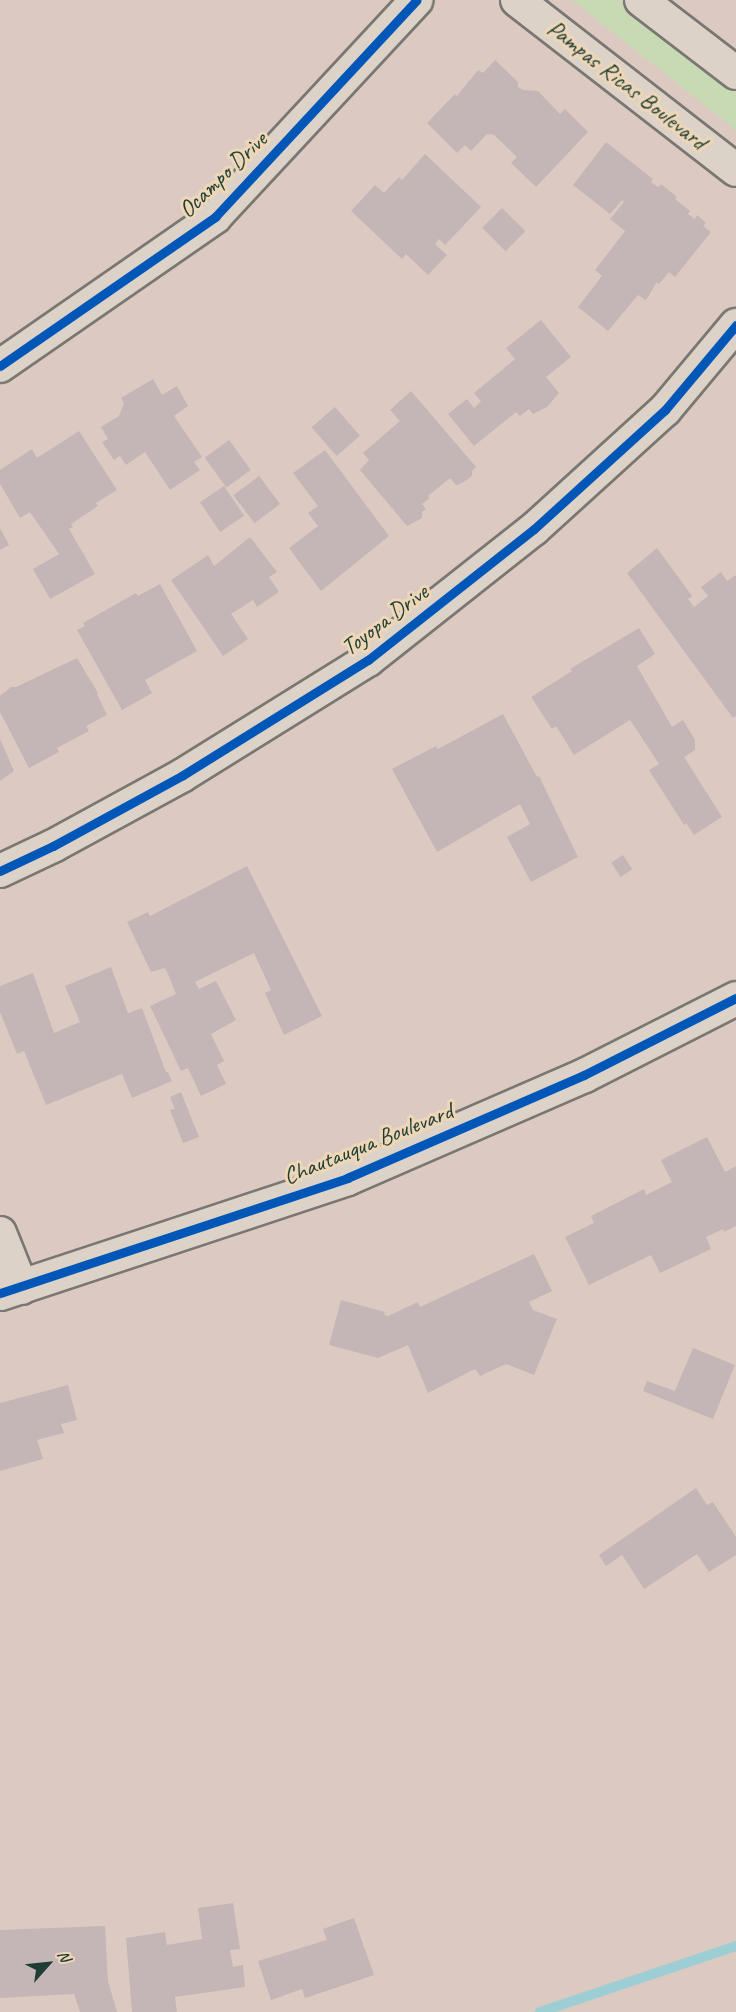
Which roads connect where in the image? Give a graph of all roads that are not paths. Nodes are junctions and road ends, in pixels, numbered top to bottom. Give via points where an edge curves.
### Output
1 (417, 0) edge
2 (517, 0) edge
3 (641, 0) edge
4 (736, 73) edge
5 (736, 170) edge
6 (736, 325) edge
7 (0, 366) edge
8 (0, 871) edge
9 (736, 998) edge
10 (0, 1233) edge
11 (11, 1290) edge

1 - 7 street, Ocampo Drive via 215,217
2 - 5 street, Pampas Ricas Boulevard
3 - 4 street
6 - 8 street, Toyopa Drive via 665,410 534,529 368,660 183,775
9 - 11 street, Chautauqua Boulevard via 584,1075 347,1178
10 - 11 street

